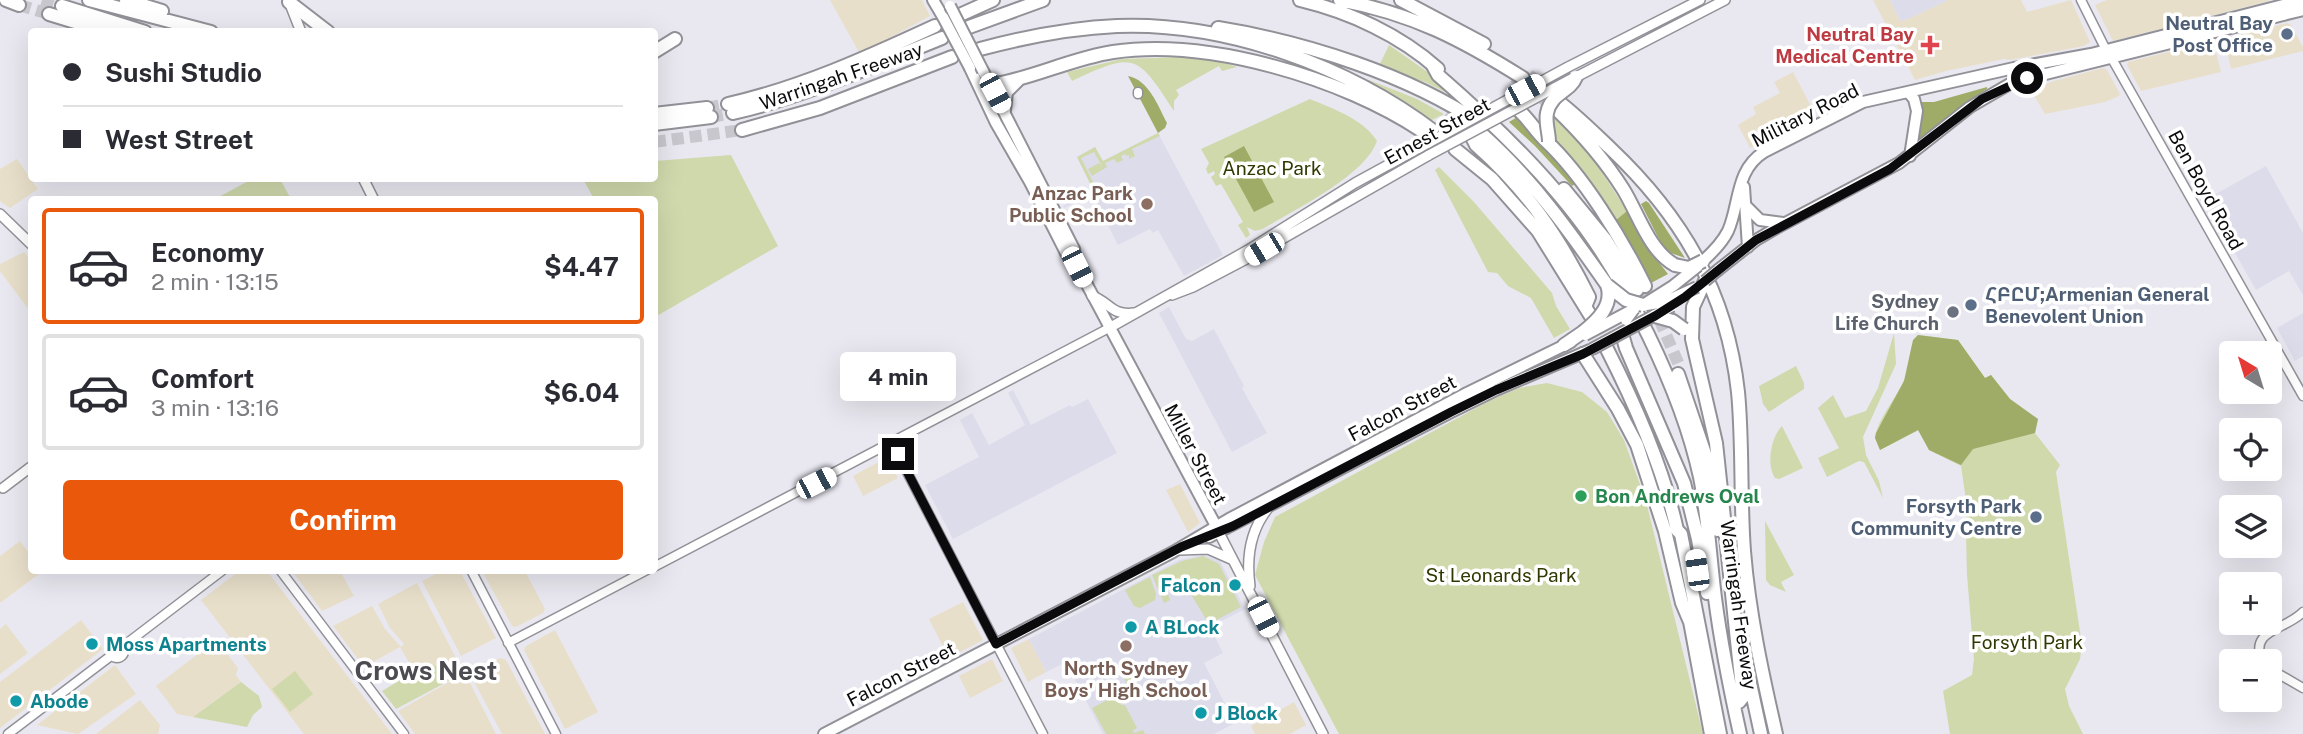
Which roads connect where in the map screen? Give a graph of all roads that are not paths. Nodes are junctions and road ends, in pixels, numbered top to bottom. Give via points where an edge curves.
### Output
1 (6, 0) edge
2 (89, 0) edge
3 (125, 0) edge
4 (933, 0) edge
5 (993, 0) edge
6 (1043, 0) edge
7 (1300, 0) edge
8 (1340, 0) edge
9 (1401, 0) edge
10 (1700, 0) edge
11 (1725, 0) edge
12 (2081, 0) edge
13 (2303, 0) edge
14 (288, 1) edge
15 (19, 5) dead end
16 (62, 6) tunnel mouth
17 (943, 10) edge
18 (2303, 10) edge
19 (49, 14) tunnel mouth
20 (962, 14) dead end
21 (191, 25) junction
22 (969, 27) dead end
23 (95, 28) edge
24 (132, 28) edge
25 (200, 28) edge
26 (299, 28) edge
27 (323, 28) edge
28 (1180, 28) junction
29 (1631, 36) junction
30 (942, 38) dead end
31 (675, 39) dead end
32 (1636, 46) junction
33 (980, 49) dead end
34 (658, 50) edge
35 (2109, 54) junction
36 (952, 57) dead end
37 (1432, 64) junction
38 (1574, 73) junction
39 (977, 74) junction
40 (1024, 76) junction
41 (1969, 78) junction
42 (2013, 82) junction
43 (990, 85) junction
44 (1909, 93) junction
45 (1467, 95) dead end
46 (988, 104) junction
47 (1448, 107) junction
48 (1516, 108) junction
49 (658, 114) edge
50 (1480, 114) junction
51 (1008, 120) junction
52 (658, 123) edge
53 (1502, 127) dead end
54 (742, 130) tunnel mouth
55 (1470, 133) junction
56 (1484, 136) tunnel mouth
57 (1550, 144) junction
58 (1455, 149) dead end
59 (1012, 151) junction
60 (1520, 154) junction
61 (1909, 156) junction
62 (1743, 176) junction
63 (1745, 203) junction
64 (0, 214) edge
65 (1791, 221) junction
66 (28, 241) edge
67 (1748, 247) junction
68 (1707, 258) junction
69 (1077, 267) junction
70 (1610, 284) junction
71 (1701, 284) junction
72 (1092, 296) junction
73 (1167, 296) junction
74 (1639, 307) junction
75 (1138, 312) junction
76 (1655, 316) junction
77 (1626, 320) junction
78 (1609, 323) junction
79 (1109, 328) junction
80 (1690, 332) junction
81 (1622, 334) junction
82 (1640, 334) dead end
83 (1583, 335) junction
84 (1564, 345) joint
85 (1607, 349) dead end
86 (1588, 351) junction
87 (1678, 374) tunnel mouth
88 (2303, 396) edge
89 (892, 443) junction
90 (28, 469) edge
91 (1681, 479) junction
92 (2, 491) edge
93 (1270, 506) junction
94 (1217, 529) junction
95 (1676, 530) junction
96 (1177, 550) junction
97 (1235, 561) junction
98 (658, 565) edge
99 (218, 574) edge
100 (283, 574) edge
101 (473, 574) edge
102 (639, 574) edge
103 (1252, 595) junction
104 (2303, 612) edge
105 (1713, 617) junction
106 (1690, 622) junction
107 (1737, 627) junction
108 (1702, 639) junction
109 (508, 643) junction
110 (996, 644) junction
111 (2259, 649) edge
112 (2282, 676) edge
113 (2303, 688) edge
114 (1739, 702) junction
115 (8, 734) edge
116 (404, 734) edge
117 (556, 734) edge
118 (824, 734) edge
119 (1043, 734) edge
120 (1323, 734) edge
121 (1711, 734) edge
122 (1720, 734) edge
123 (1733, 734) edge
124 (1740, 734) edge
125 (1746, 734) edge
126 (1761, 734) edge
127 (1776, 734) edge

1 - 15 highway
2 - 21 highway
3 - 21 highway via 185,18
4 - 17 main road, Miller Street
5 - 20 highway
6 - 22 highway
7 - 37 highway, Warringah Freeway via 1367,23
8 - 9 highway via 1429,25 1518,74 1480,41
10 - 29 main road, Ernest Street
11 - 32 main road, Ernest Street
12 - 35 street, Ben Boyd Road
13 - 35 main road, Military Road
14 - 26 main road
14 - 27 highway
16 - 24 highway
17 - 30 highway, Warringah Freeway via 849,65 730,109 778,102 829,85
17 - 39 main road, Miller Street, bridge
18 - 35 main road, Military Road
19 - 23 highway
21 - 25 highway
28 - 33 highway, Warringah Freeway via 1070,30
28 - 40 highway, Warringah Freeway via 1249,43 1325,68 1383,97 1435,132 1426,133 1371,103 1300,75 1244,59 1177,49 1112,52
28 - 47 highway, Warringah Freeway via 1210,27 1290,42 1381,74
29 - 32 main road
29 - 38 main road, Ernest Street
31 - 34 highway
32 - 38 main road, Ernest Street
35 - 41 main road, Military Road
35 - 42 main road, Military Road
35 - 88 street, Ben Boyd Road
36 - 54 highway, Warringah Freeway via 820,108
37 - 45 highway, Warringah Freeway
37 - 60 highway, Warringah Freeway
38 - 48 main road, Ernest Street, bridge
38 - 50 main road, Ernest Street, bridge
38 - 57 highway, bridge via 1573,84 1548,108
39 - 43 main road, Miller Street
39 - 46 main road, Miller Street
40 - 43 highway
40 - 51 highway via 1008,90
41 - 42 main road
41 - 44 main road, Military Road
42 - 61 main road, Military Road via 1970,107
43 - 51 main road, Miller Street
44 - 61 main road via 1917,111
44 - 62 main road, Military Road via 1855,105 1764,152
46 - 51 main road
46 - 59 main road, Miller Street
47 - 60 highway, Warringah Freeway via 1478,122
47 - 70 highway, Warringah Freeway via 1502,145 1547,189 1577,225
48 - 50 main road, bridge via 1504,106
48 - 55 main road, Ernest Street, bridge
48 - 57 highway
49 - 52 highway via 709,112
50 - 55 main road, bridge
50 - 73 main road, Ernest Street, bridge
51 - 59 main road
51 - 69 main road, Miller Street via 1074,249
53 - 57 highway via 1575,201 1641,288 1628,252
55 - 58 highway via 1558,237 1589,297 1588,312 1518,206
55 - 73 main road, Ernest Street, bridge via 1252,256
56 - 70 highway via 1520,171
59 - 69 main road, Miller Street
60 - 124 highway, Warringah Freeway via 1595,242 1645,332 1680,411 1706,511 1716,607
61 - 65 main road, Falcon Street
62 - 63 main road
62 - 68 main road, Military Road via 1727,233
63 - 65 main road via 1760,220
63 - 67 main road
64 - 66 main road
65 - 67 main road, Falcon Street
67 - 71 main road, Falcon Street, bridge
68 - 74 main road, Military Road, bridge
68 - 127 highway, Warringah Freeway, bridge via 1689,268 1660,254 1611,172 1561,105 1629,165 1659,200 1689,242 1719,304 1737,383 1744,550 1755,637
69 - 72 main road, Miller Street
70 - 74 highway, bridge
70 - 83 highway, bridge via 1605,309
71 - 74 main road, bridge via 1664,302
71 - 76 main road, Falcon Street, bridge
71 - 80 highway
72 - 75 main road via 1116,312
72 - 79 main road, Miller Street
73 - 75 main road, Ernest Street
74 - 77 main road, bridge
74 - 78 main road, bridge
75 - 79 main road, Ernest Street
76 - 77 main road, bridge
76 - 80 highway, bridge
76 - 81 main road, Falcon Street, bridge
77 - 78 main road, bridge
77 - 81 main road, bridge
78 - 83 main road, bridge
79 - 89 street, Ernest Street
79 - 94 main road, Miller Street
80 - 107 highway via 1716,443
81 - 86 main road, Falcon Street, bridge
81 - 91 highway
82 - 105 highway, Warringah Freeway via 1667,391 1688,453 1700,506
83 - 84 highway
83 - 86 main road via 1581,349
84 - 94 main road, Falcon Street
85 - 95 highway, Warringah Freeway via 1646,435
86 - 93 main road, Falcon Street via 1462,406
86 - 106 highway via 1637,445
87 - 114 highway, Warringah Freeway via 1711,481
89 - 98 street, Ernest Street
89 - 110 street
90 - 92 main road
91 - 105 highway via 1690,502
91 - 108 highway via 1706,634
93 - 94 main road, Falcon Street
93 - 103 main road via 1252,535
94 - 96 main road, Falcon Street
94 - 97 main road, Miller Street
95 - 106 highway
95 - 108 highway, Warringah Freeway via 1681,534
96 - 97 main road via 1208,549
96 - 110 main road, Falcon Street
97 - 103 main road, Miller Street
99 - 115 street via 122,647 113,646 112,656
100 - 116 street
101 - 109 street
102 - 109 street
103 - 120 main road, Miller Street
104 - 111 street via 2266,634
105 - 123 highway, Warringah Freeway
106 - 121 highway
107 - 114 highway via 1743,697
107 - 126 highway
108 - 122 highway, Warringah Freeway
109 - 117 street
110 - 118 main road, Falcon Street
110 - 119 street
112 - 113 street
114 - 125 highway, Warringah Freeway

